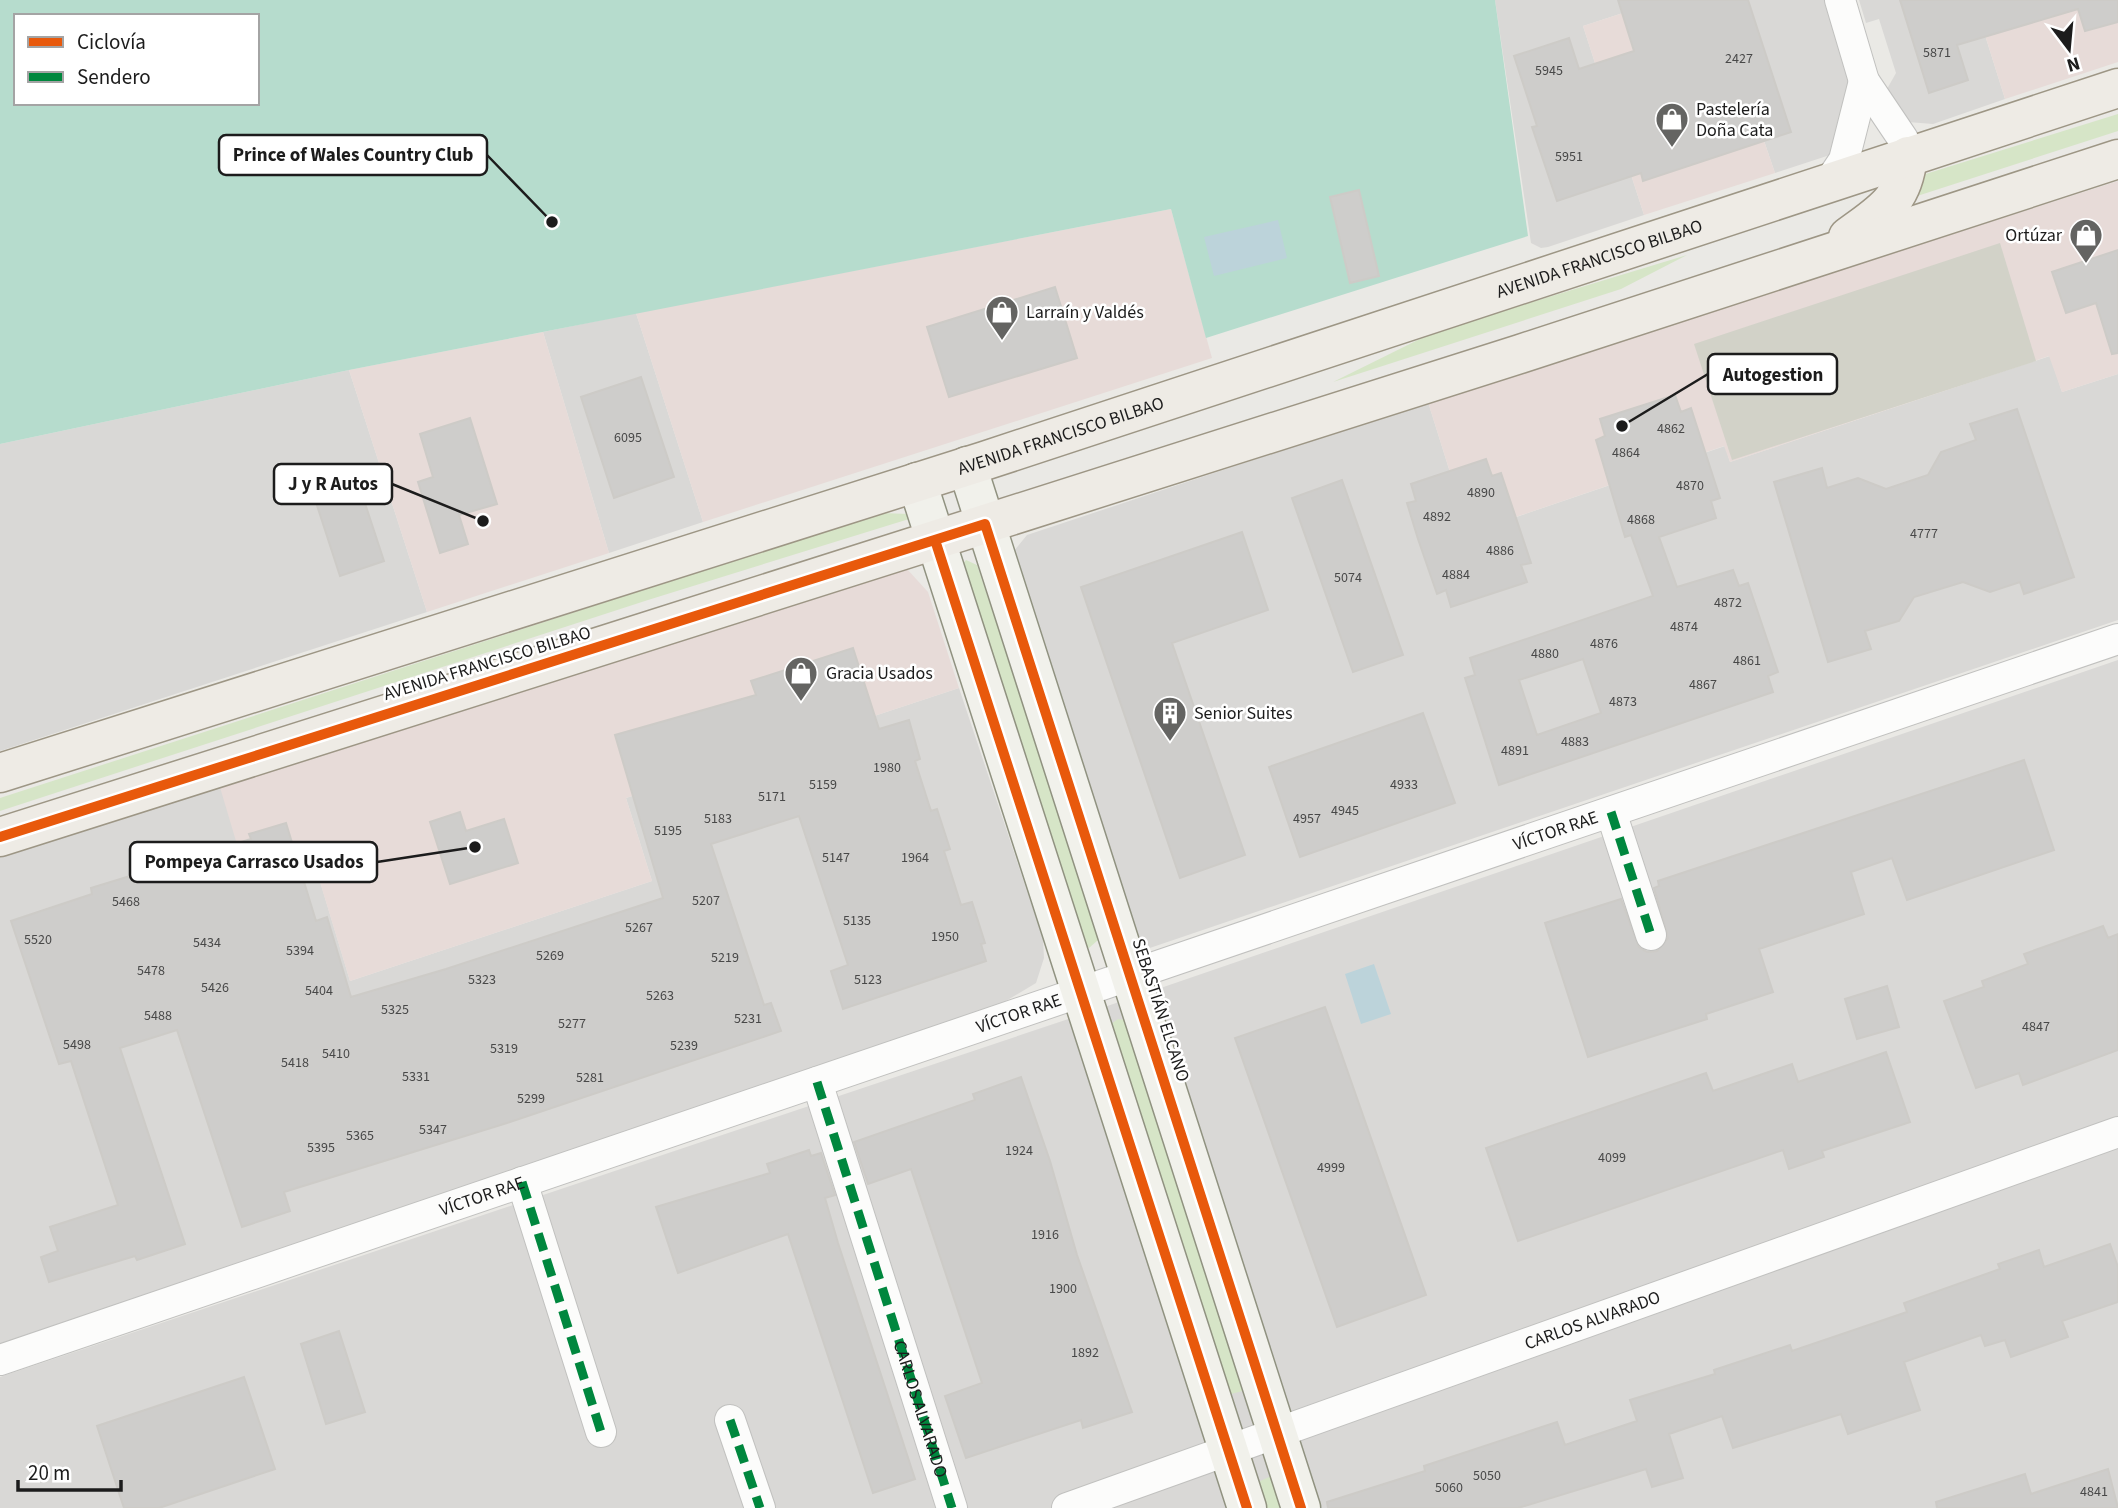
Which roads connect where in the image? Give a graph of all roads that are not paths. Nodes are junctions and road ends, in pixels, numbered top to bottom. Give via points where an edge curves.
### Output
1 (1840, 0) edge
2 (1864, 81) junction
3 (2118, 88) edge
4 (1908, 156) junction
5 (2118, 159) edge
6 (1830, 181) junction
7 (1825, 254) junction
8 (967, 466) junction
9 (917, 482) junction
10 (985, 524) junction
11 (935, 540) junction
12 (2118, 639) edge
13 (0, 773) edge
14 (1611, 812) junction
15 (0, 837) edge
16 (1651, 935) dead end
17 (1131, 975) junction
18 (1081, 992) junction
19 (817, 1082) junction
20 (2118, 1132) edge
21 (522, 1182) junction
22 (0, 1360) edge
23 (730, 1420) dead end
24 (601, 1432) dead end
25 (1277, 1433) junction
26 (1228, 1450) junction
27 (760, 1508) edge
28 (952, 1508) edge
29 (1067, 1508) edge
30 (1247, 1508) edge
31 (1301, 1508) edge

1 - 2 street
2 - 4 street via 1903,139
2 - 6 street via 1844,160
3 - 4 main road, AVENIDA FRANCISCO BILBAO
4 - 6 main road, AVENIDA FRANCISCO BILBAO
4 - 7 main road via 1906,181 1896,197
5 - 7 main road, AVENIDA FRANCISCO BILBAO
6 - 8 main road, AVENIDA FRANCISCO BILBAO
7 - 10 main road, AVENIDA FRANCISCO BILBAO
8 - 9 main road, AVENIDA FRANCISCO BILBAO
8 - 10 street, SEBASTIÁN ELCANO
9 - 11 street
9 - 13 main road, AVENIDA FRANCISCO BILBAO
10 - 11 main road, AVENIDA FRANCISCO BILBAO
10 - 17 street, SEBASTIÁN ELCANO
11 - 15 main road, AVENIDA FRANCISCO BILBAO
11 - 18 street
12 - 14 street, VÍCTOR RAE
14 - 16 street
14 - 17 street, VÍCTOR RAE
17 - 18 street, VÍCTOR RAE
17 - 25 street, SEBASTIÁN ELCANO
18 - 19 street, VÍCTOR RAE
18 - 26 street
19 - 21 street, VÍCTOR RAE
19 - 28 street, CARLOS ALVARADO
20 - 25 street, CARLOS ALVARADO
21 - 22 street, VÍCTOR RAE
21 - 24 street
23 - 27 street
25 - 26 street, CARLOS ALVARADO
25 - 31 street, SEBASTIÁN ELCANO
26 - 29 street, CARLOS ALVARADO
26 - 30 street

